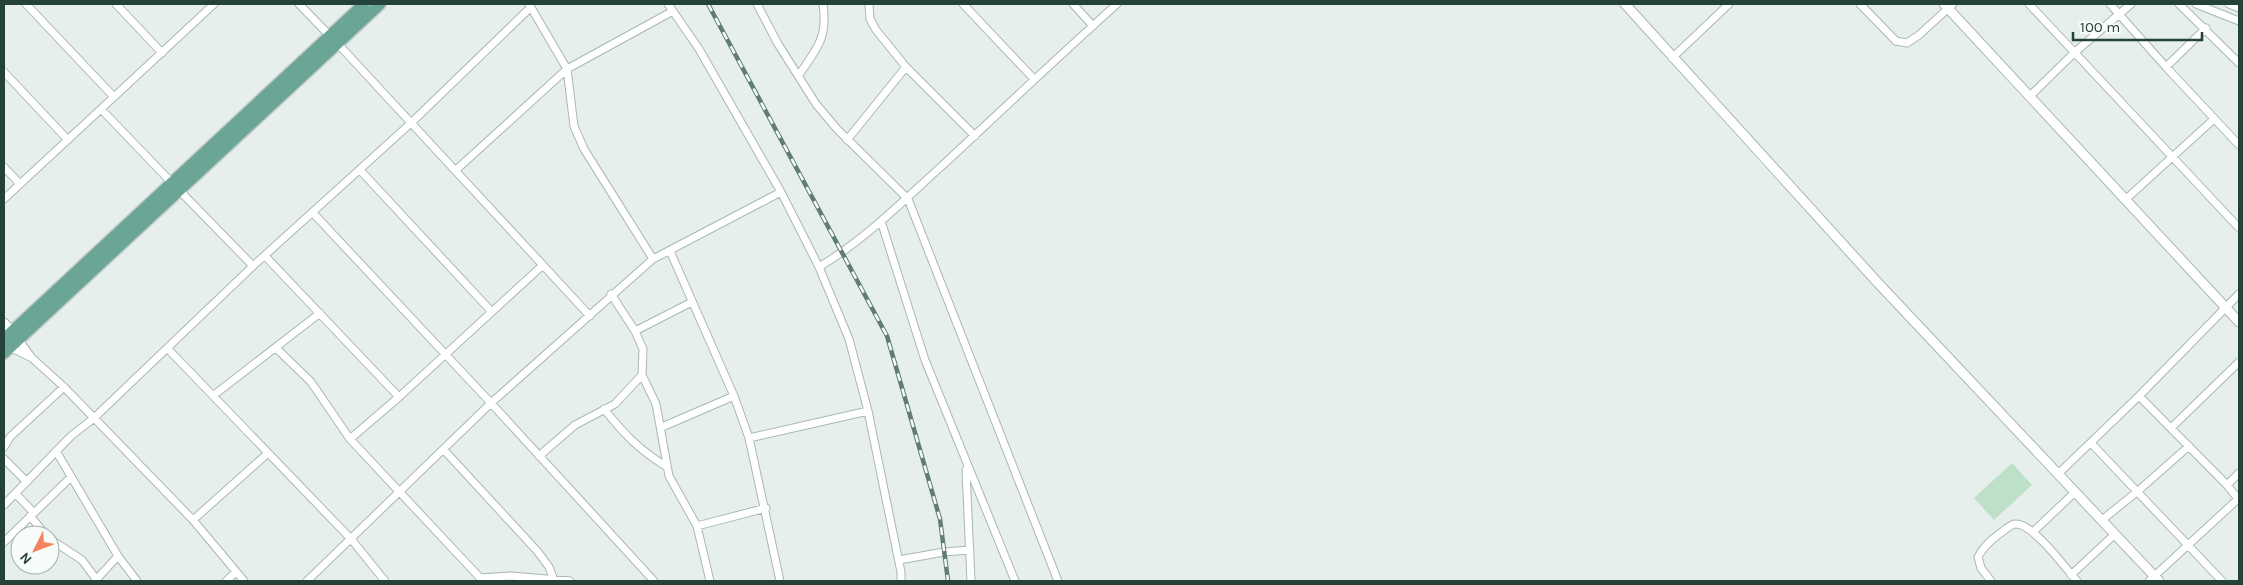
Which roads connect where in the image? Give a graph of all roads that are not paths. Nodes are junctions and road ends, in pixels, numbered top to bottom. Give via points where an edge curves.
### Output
1 (26, 4) edge
2 (116, 4) edge
3 (299, 4) edge
4 (364, 4) edge
5 (380, 4) edge
6 (668, 4) edge
7 (756, 4) edge
8 (823, 4) edge
9 (869, 4) edge
10 (963, 4) edge
11 (1073, 4) edge
12 (1117, 4) edge
13 (1625, 4) edge
14 (1729, 4) edge
15 (1860, 4) edge
16 (2029, 4) edge
17 (2110, 4) edge
18 (2131, 4) edge
19 (2179, 4) edge
20 (2196, 4) edge
21 (2230, 4) edge
22 (210, 5) edge
23 (1949, 5) edge
24 (530, 6) edge
25 (2239, 8) edge
26 (673, 11) junction
27 (2119, 14) junction
28 (2239, 21) edge
29 (1093, 26) junction
30 (2206, 28) junction
31 (334, 40) junction
32 (162, 53) junction
33 (2074, 53) junction
34 (1672, 58) junction
35 (2239, 63) edge
36 (906, 67) junction
37 (2166, 68) junction
38 (567, 69) junction
39 (4, 72) edge
40 (799, 75) junction
41 (1034, 79) junction
42 (2030, 96) junction
43 (114, 97) junction
44 (101, 109) junction
45 (2214, 119) junction
46 (411, 123) junction
47 (975, 136) junction
48 (68, 140) junction
49 (848, 140) junction
50 (2239, 145) edge
51 (2172, 156) junction
52 (4, 167) edge
53 (360, 170) junction
54 (456, 170) junction
55 (20, 184) junction
56 (176, 187) junction
57 (781, 192) junction
58 (4, 199) edge
59 (908, 199) junction
60 (2125, 200) junction
61 (312, 213) junction
62 (881, 221) junction
63 (2239, 228) edge
64 (670, 251) junction
65 (265, 256) junction
66 (652, 259) junction
67 (543, 265) junction
68 (253, 266) junction
69 (819, 267) junction
70 (611, 294) junction
71 (2239, 294) edge
72 (692, 302) junction
73 (2225, 308) junction
74 (491, 311) junction
75 (320, 313) junction
76 (590, 316) junction
77 (2239, 322) edge
78 (635, 331) junction
79 (8, 339) edge
80 (276, 348) junction
81 (168, 349) junction
82 (445, 354) junction
83 (32, 358) junction
84 (2239, 362) edge
85 (642, 375) junction
86 (64, 387) junction
87 (214, 395) junction
88 (734, 396) junction
89 (2139, 396) junction
90 (400, 397) junction
91 (491, 403) junction
92 (604, 409) junction
93 (868, 411) junction
94 (94, 418) junction
95 (662, 427) junction
96 (2170, 428) junction
97 (350, 438) junction
98 (749, 438) junction
99 (2091, 443) junction
100 (2189, 446) junction
101 (4, 447) edge
102 (444, 450) junction
103 (56, 451) junction
104 (267, 454) junction
105 (539, 456) junction
106 (4, 460) edge
107 (966, 464) junction
108 (667, 467) junction
109 (2239, 473) edge
110 (2058, 474) junction
111 (71, 477) junction
112 (27, 482) junction
113 (2227, 485) junction
114 (2138, 491) junction
115 (399, 492) junction
116 (2075, 492) junction
117 (16, 494) junction
118 (2239, 499) edge
119 (4, 505) edge
120 (766, 508) junction
121 (32, 514) junction
122 (193, 520) junction
123 (2102, 520) junction
124 (39, 525) edge
125 (697, 526) junction
126 (2033, 532) junction
127 (2115, 534) junction
128 (351, 539) junction
129 (4, 542) edge
130 (60, 545) edge
131 (2189, 545) junction
132 (970, 550) junction
133 (118, 556) junction
134 (899, 560) junction
135 (236, 572) junction
136 (2074, 578) edge
137 (96, 580) edge
138 (482, 580) edge
139 (554, 580) edge
140 (2154, 580) edge
141 (137, 581) edge
142 (226, 581) edge
143 (244, 581) edge
144 (307, 581) edge
145 (385, 581) edge
146 (570, 581) edge
147 (654, 581) edge
148 (710, 581) edge
149 (780, 581) edge
150 (901, 581) edge
151 (971, 581) edge
152 (1015, 581) edge
153 (1058, 581) edge
154 (1991, 581) edge
155 (2222, 581) edge

1 - 43 street
2 - 32 street
3 - 31 street
4 - 31 main road
5 - 31 main road
6 - 26 street
7 - 40 street
8 - 40 street via 826,24 821,42
9 - 36 street via 872,25
10 - 41 street
11 - 29 street
12 - 29 street
13 - 34 street
14 - 34 street
15 - 23 street via 1896,41 1907,43
16 - 33 street
17 - 27 street
18 - 27 street
19 - 30 street
20 - 28 street
21 - 25 street
22 - 32 street
23 - 42 street
24 - 38 street
24 - 46 street
26 - 38 street
26 - 57 street via 699,49
27 - 33 street
27 - 37 street
29 - 41 street
30 - 35 street
30 - 37 street
31 - 46 street
31 - 56 main road
32 - 43 street
33 - 42 street
33 - 51 street
34 - 110 street via 1878,284
36 - 47 street
36 - 49 street
37 - 45 street
38 - 54 street
38 - 66 street via 574,126 584,149
39 - 48 street
40 - 49 street via 816,104
41 - 47 street
42 - 60 street
43 - 44 street
44 - 48 street
44 - 56 street
45 - 50 street
45 - 51 street
46 - 53 street
46 - 54 street
47 - 59 street
48 - 55 street
49 - 59 street
51 - 60 street
51 - 63 street
52 - 55 street
53 - 61 street
53 - 74 street
54 - 67 street
55 - 58 street
56 - 68 street
56 - 79 main road
57 - 64 street
57 - 69 street
59 - 62 street
59 - 153 street
60 - 73 street
61 - 65 street
61 - 82 street
62 - 69 street via 843,253
62 - 107 street via 925,360
64 - 66 street
64 - 72 street
65 - 68 street
65 - 75 street
66 - 70 street
67 - 74 street
67 - 76 street
68 - 81 street
69 - 93 street via 849,339
70 - 76 street
70 - 78 street
71 - 73 street
72 - 78 street
72 - 88 street
73 - 77 street
73 - 89 street
74 - 82 street
75 - 80 street
75 - 90 street
76 - 91 street
78 - 85 street via 644,356
79 - 83 street
79 - 83 street
80 - 87 street
80 - 97 street via 320,393
81 - 87 street
81 - 94 street
82 - 90 street
82 - 91 street
83 - 86 street
84 - 96 street
85 - 92 street via 615,404
85 - 95 street via 656,404
86 - 94 street
86 - 101 street via 10,437
87 - 104 street
88 - 95 street
88 - 98 street
89 - 96 street
89 - 99 street
90 - 97 street
91 - 102 street
91 - 105 street
92 - 105 street via 575,425
92 - 108 street via 643,452
93 - 98 street
93 - 134 street
94 - 103 street
94 - 122 street
95 - 108 street
96 - 100 street
97 - 115 street
98 - 120 street
99 - 110 street
99 - 114 street
100 - 113 street
100 - 114 street
102 - 115 street
102 - 139 street via 538,552
103 - 111 street
103 - 112 street
104 - 122 street
104 - 128 street
105 - 147 street
106 - 112 street
107 - 132 street
107 - 152 street
108 - 125 street
109 - 113 street
110 - 116 street
111 - 121 street
111 - 133 street
112 - 117 street
113 - 118 street
114 - 123 street
114 - 131 street
115 - 128 street
115 - 138 street
116 - 123 street
116 - 126 street
117 - 119 street
117 - 121 street
118 - 131 street
120 - 125 street
120 - 149 street
121 - 124 street
121 - 129 street
122 - 135 street
123 - 127 street
125 - 148 street
126 - 136 street
126 - 154 street via 2022,524 2015,524 1986,544 1978,557 1981,568
127 - 136 street
127 - 140 street
128 - 144 street
128 - 145 street
130 - 137 street via 82,560
131 - 140 street
131 - 155 street
132 - 134 street
132 - 151 street
133 - 137 street
133 - 141 street
134 - 150 street
135 - 142 street
135 - 143 street
138 - 139 street via 510,576
139 - 146 street

